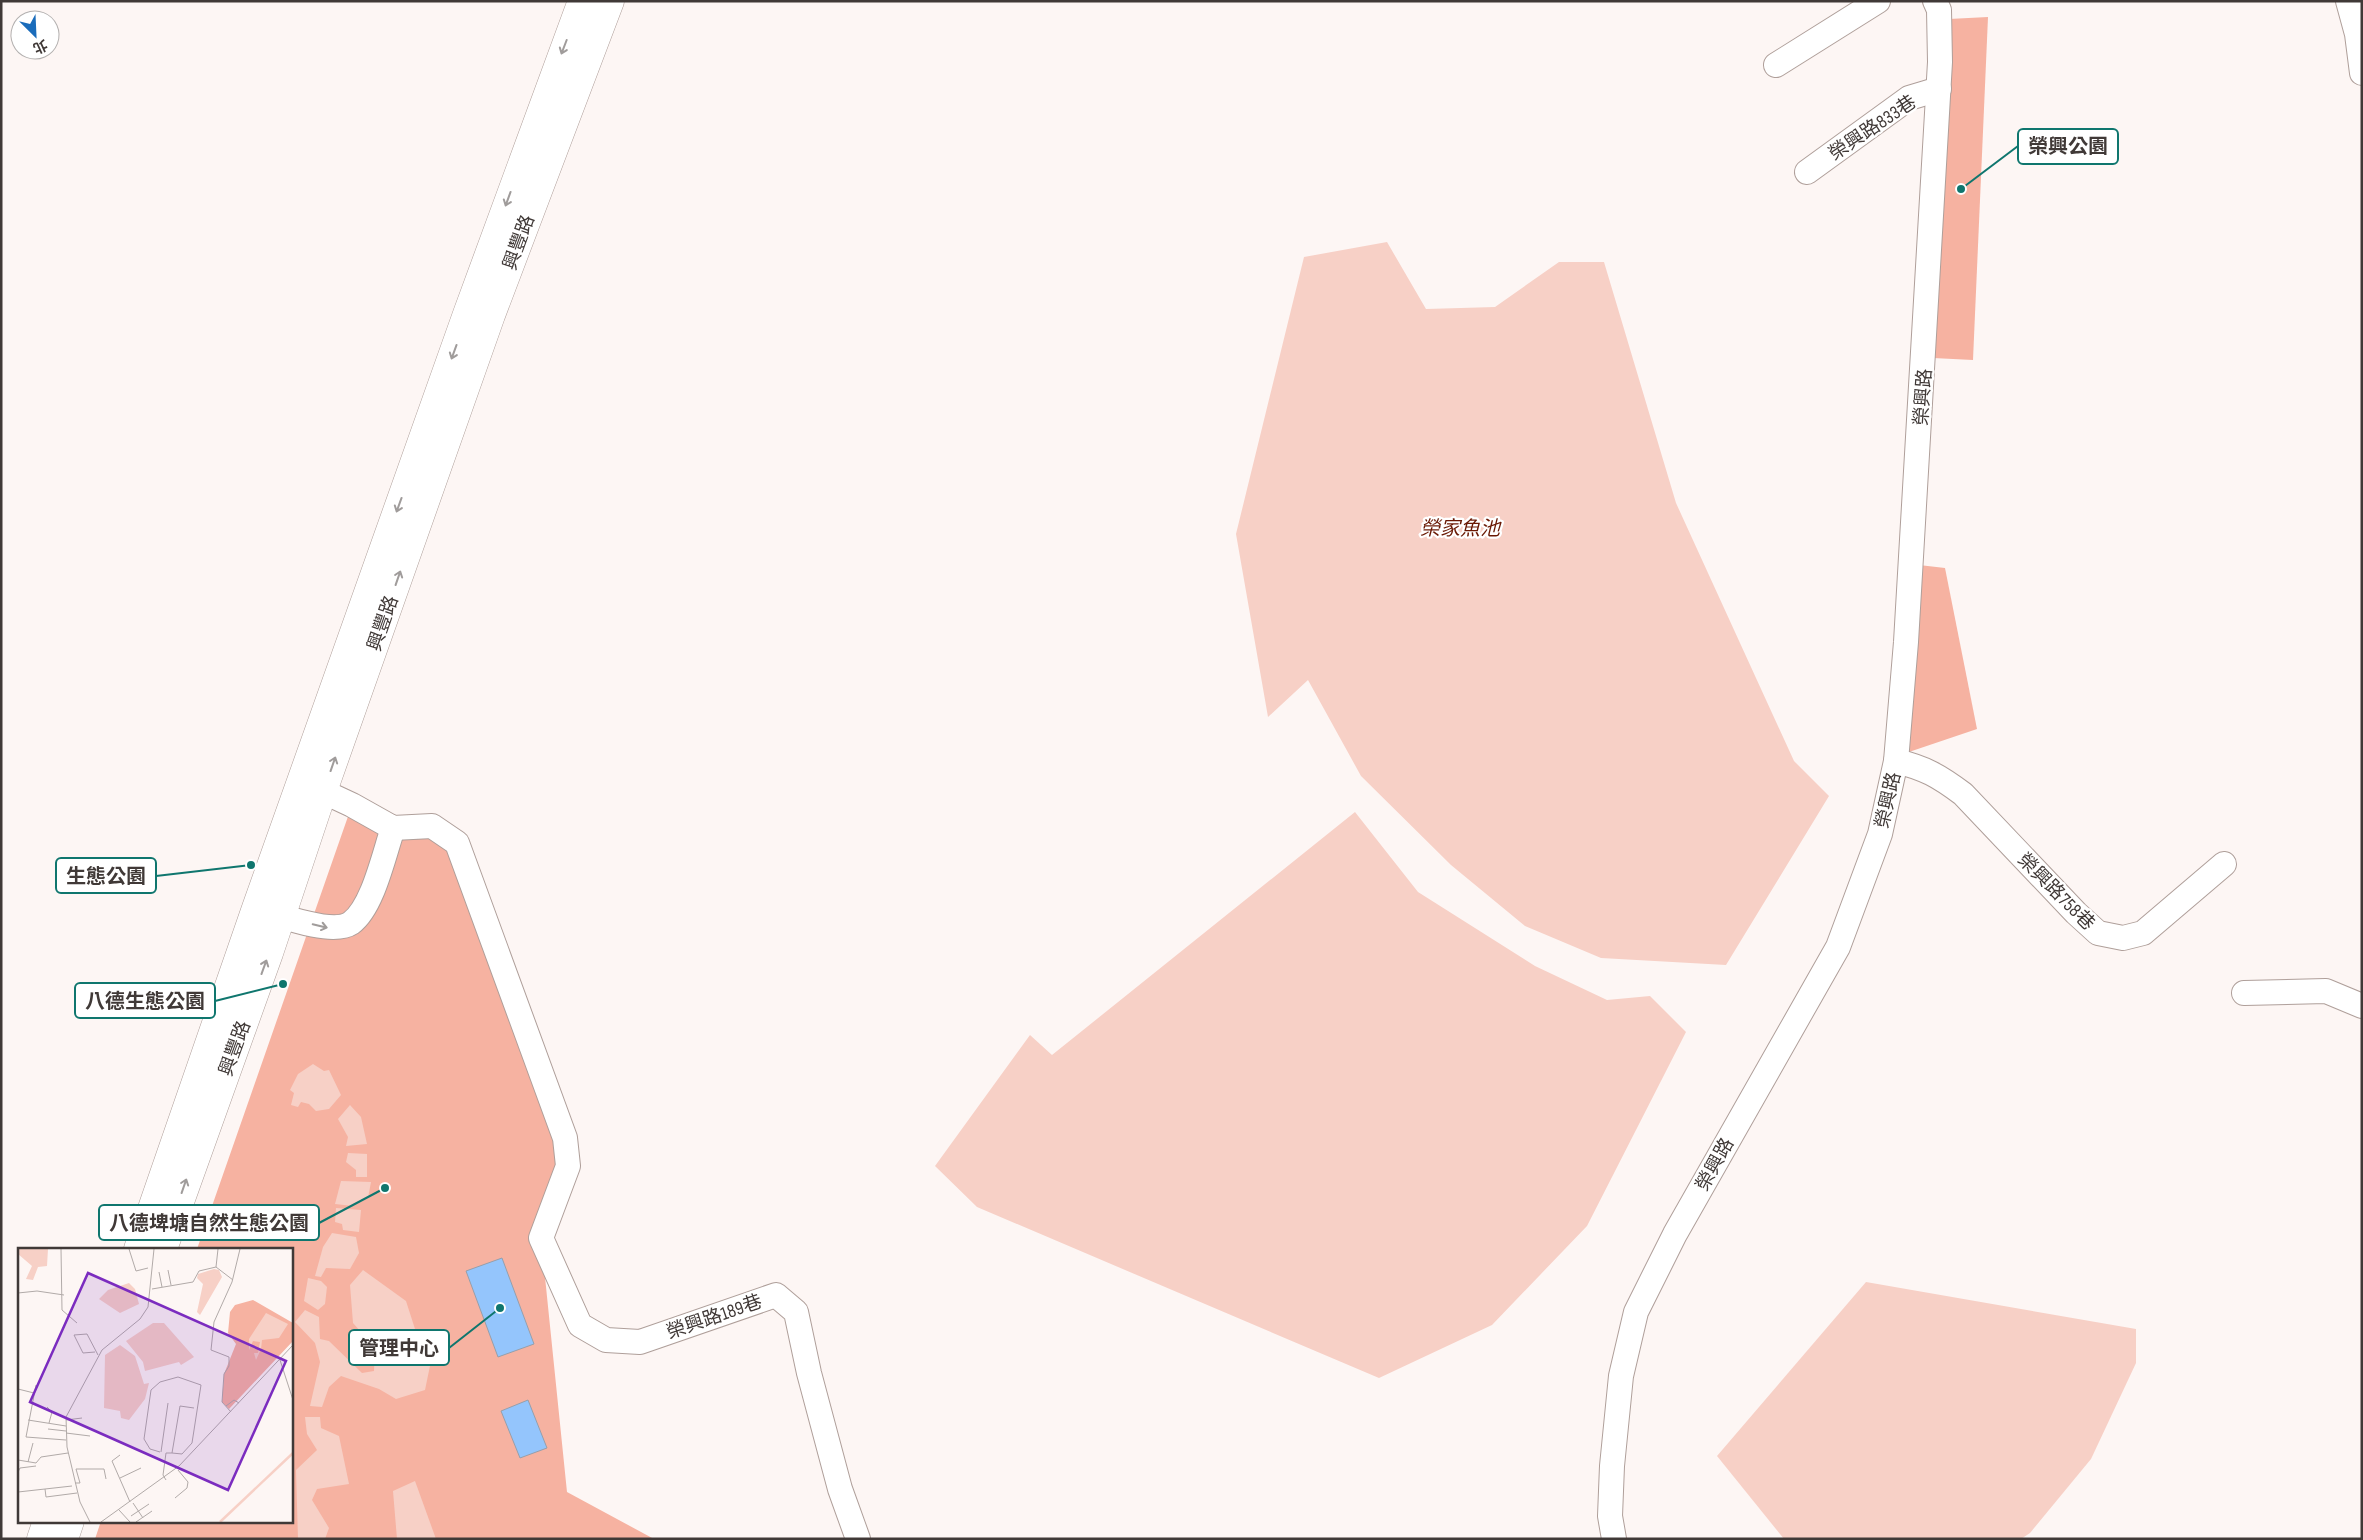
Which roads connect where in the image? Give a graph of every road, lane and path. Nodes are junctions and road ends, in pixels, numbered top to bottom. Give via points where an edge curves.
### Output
1 (582, 1) edge
2 (610, 1) edge
3 (1878, 1) edge
4 (1936, 1) edge
5 (2348, 1) edge
6 (1776, 65) dead end
7 (2362, 73) edge
8 (1939, 89) junction
9 (1807, 172) dead end
10 (1896, 761) junction
11 (312, 786) junction
12 (393, 828) junction
13 (2224, 864) dead end
14 (256, 908) junction
15 (281, 916) junction
16 (2244, 993) dead end
17 (2362, 1006) edge
18 (138, 1248) edge
19 (163, 1248) edge
20 (47, 1522) edge
21 (70, 1522) edge
22 (41, 1539) edge
23 (64, 1539) edge
24 (858, 1539) edge
25 (1614, 1539) edge

1 -> 11 main road, 興豐路 via 514,185
11 -> 2 main road, 興豐路
3 - 6 street
4 - 8 street, 榮興路 via 1939,10
5 - 7 street
8 - 9 street, 榮興路833巷 via 1909,98
8 - 10 street, 榮興路 via 1907,632
10 - 13 street, 榮興路758巷 via 1924,768 1963,794 2098,933 2123,938 2143,933
10 - 25 street, 榮興路 via 1880,834 1838,947 1675,1234 1636,1312 1621,1376 1612,1466 1610,1516
11 - 12 street
11 - 14 main road, 興豐路
11 - 15 main road, 興豐路
15 -> 12 street via 327,928 350,924 366,905
12 - 24 street, 榮興路189巷 via 432,826 457,843 565,1138 568,1166 541,1238 580,1325 606,1340 640,1342 776,1295 796,1312 838,1480
14 - 15 street
14 - 18 main road, 興豐路
19 -> 15 main road, 興豐路
16 - 17 street via 2326,992
20 - 22 main road
21 - 23 main road

